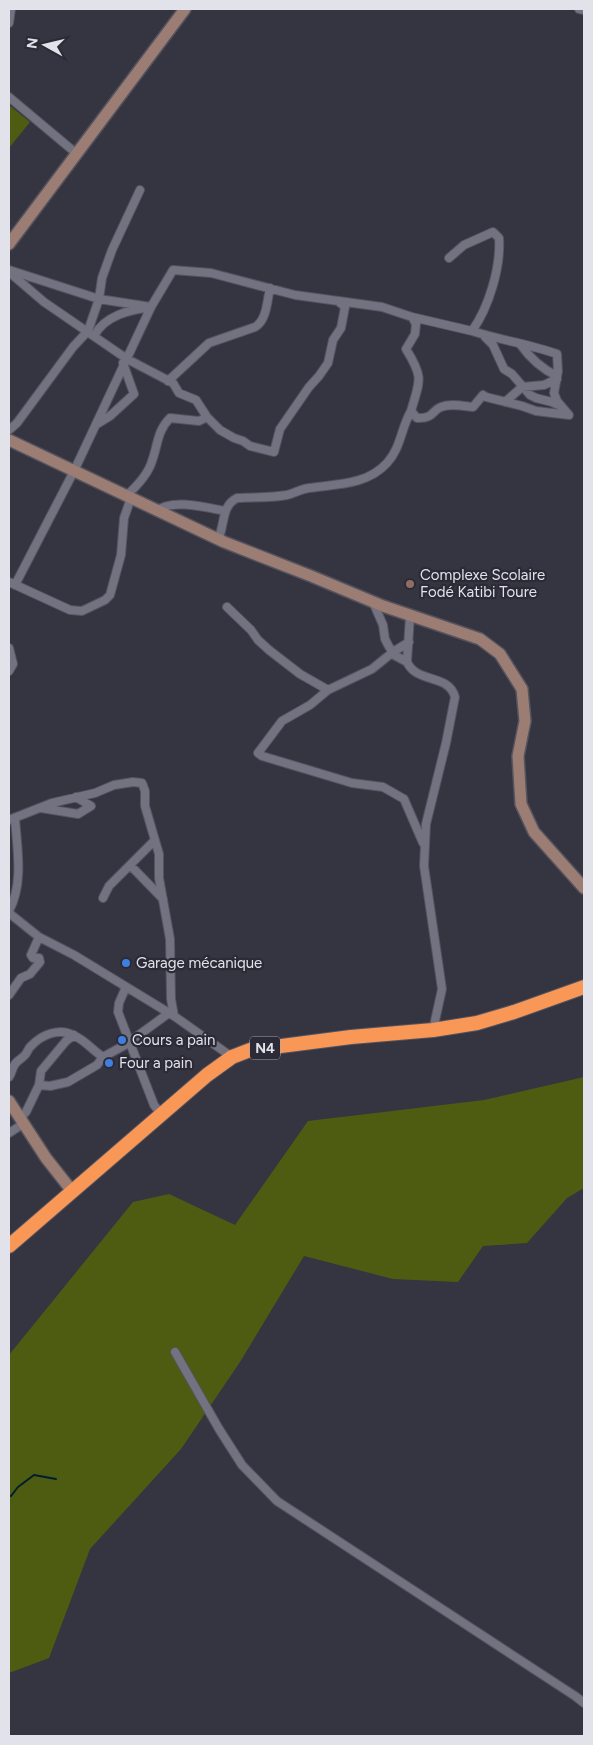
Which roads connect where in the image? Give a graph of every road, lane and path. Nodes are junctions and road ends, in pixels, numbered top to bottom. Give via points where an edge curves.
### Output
1 (11, 9) edge
2 (185, 9) edge
3 (580, 9) edge
4 (584, 10) edge
5 (9, 23) edge
6 (9, 97) edge
7 (77, 154) junction
8 (140, 190) dead end
9 (9, 244) edge
10 (449, 258) dead end
11 (9, 271) edge
12 (270, 288) junction
13 (99, 299) junction
14 (339, 302) junction
15 (151, 307) junction
16 (412, 317) junction
17 (472, 331) junction
18 (91, 333) junction
19 (482, 334) junction
20 (520, 344) junction
21 (126, 362) junction
22 (557, 377) junction
23 (168, 381) junction
24 (522, 387) junction
25 (505, 402) junction
26 (561, 407) junction
27 (411, 411) junction
28 (207, 417) junction
29 (96, 425) junction
30 (9, 430) edge
31 (9, 440) edge
32 (74, 471) junction
33 (129, 497) junction
34 (157, 511) junction
35 (225, 511) junction
36 (218, 540) junction
37 (12, 583) edge
38 (373, 602) junction
39 (227, 607) dead end
40 (410, 616) junction
41 (409, 642) junction
42 (9, 648) edge
43 (392, 652) junction
44 (407, 662) junction
45 (9, 671) edge
46 (328, 690) junction
47 (76, 797) junction
48 (41, 808) junction
49 (12, 819) edge
50 (155, 840) junction
51 (424, 846) junction
52 (130, 865) junction
53 (584, 888) edge
54 (103, 898) dead end
55 (163, 899) junction
56 (9, 912) edge
57 (39, 937) junction
58 (126, 987) junction
59 (584, 987) edge
60 (9, 995) edge
61 (172, 1015) junction
62 (433, 1030) junction
63 (74, 1035) junction
64 (131, 1041) junction
65 (103, 1056) junction
66 (232, 1057) junction
67 (9, 1077) edge
68 (39, 1085) junction
69 (9, 1101) edge
70 (161, 1114) junction
71 (22, 1121) junction
72 (9, 1133) edge
73 (72, 1191) junction
74 (9, 1246) edge
75 (175, 1352) dead end
76 (584, 1703) edge

1 - 5 street
2 - 7 street
3 - 4 street
6 - 7 street
7 - 9 street
8 - 13 street via 112,250
10 - 17 street via 464,245 493,232 499,238 497,274
11 - 13 street
11 - 18 street via 44,302
12 - 14 street
12 - 15 street via 211,273 173,270
12 - 23 street via 261,324 209,343
13 - 15 street
13 - 18 street
14 - 16 street via 382,307
14 - 28 street via 345,307 328,363 280,429 274,452 234,438
15 - 18 street via 113,317
15 - 21 street
16 - 17 street
16 - 27 street via 416,324 415,334 406,349 417,366 420,380
17 - 19 street
18 - 21 street
18 - 30 street via 73,347
19 - 20 street
19 - 24 street via 493,345 504,369
20 - 22 street via 541,367
20 - 22 street via 557,354
21 - 23 street
21 - 29 street
21 - 29 street via 134,394
22 - 24 street via 544,385
22 - 26 street via 554,393
23 - 28 street via 179,392 196,400
24 - 25 street
24 - 26 street via 536,398
25 - 26 street via 568,416
25 - 27 street via 484,395 473,407 441,407 433,415 422,418 417,418
27 - 35 street via 394,453 375,474 358,481 306,488 287,495 238,498 231,501
28 - 33 street via 199,421 170,418 164,424 152,462
29 - 32 street
31 - 32 street
32 - 33 street
32 - 37 street
33 - 34 street
33 - 37 street via 121,555 110,595 105,600 82,611 70,610
34 - 35 street via 161,507 192,504
34 - 36 street
35 - 36 street
36 - 38 street
38 - 40 street
38 - 43 street
39 - 46 street via 269,650
40 - 41 street
40 - 53 street via 480,639 500,654 512,671 522,689 525,721 518,756 522,804 534,832
41 - 43 street
41 - 44 street
42 - 45 street via 13,664
43 - 44 street
43 - 46 street via 372,669
44 - 51 street via 412,671 448,686 455,697 435,780
46 - 51 street via 282,721 258,753 352,783 383,787 404,799
47 - 48 street
47 - 48 street via 91,806 78,814
47 - 50 street via 119,784 142,783
48 - 49 street
49 - 56 street via 18,880
50 - 52 street
50 - 55 street
51 - 62 street via 442,989
52 - 54 street via 109,886
52 - 55 street
55 - 61 street via 170,939
56 - 57 street
57 - 58 street
57 - 60 street via 31,955 39,958 40,962 30,974 21,978
58 - 61 street
58 - 64 street via 118,1007
59 - 62 highway, N4 via 477,1023
61 - 64 street
61 - 66 street
62 - 66 highway, N4 via 250,1050
63 - 65 street
63 - 67 street via 56,1031 46,1035 18,1060
63 - 68 street via 41,1072
64 - 65 street
64 - 70 street via 151,1100
65 - 68 street via 97,1065 68,1082
66 - 70 highway, N4
68 - 71 street
69 - 71 street
70 - 73 highway, N4
71 - 72 street
71 - 73 street
73 - 74 highway, N4
75 - 76 street via 242,1465 277,1501

